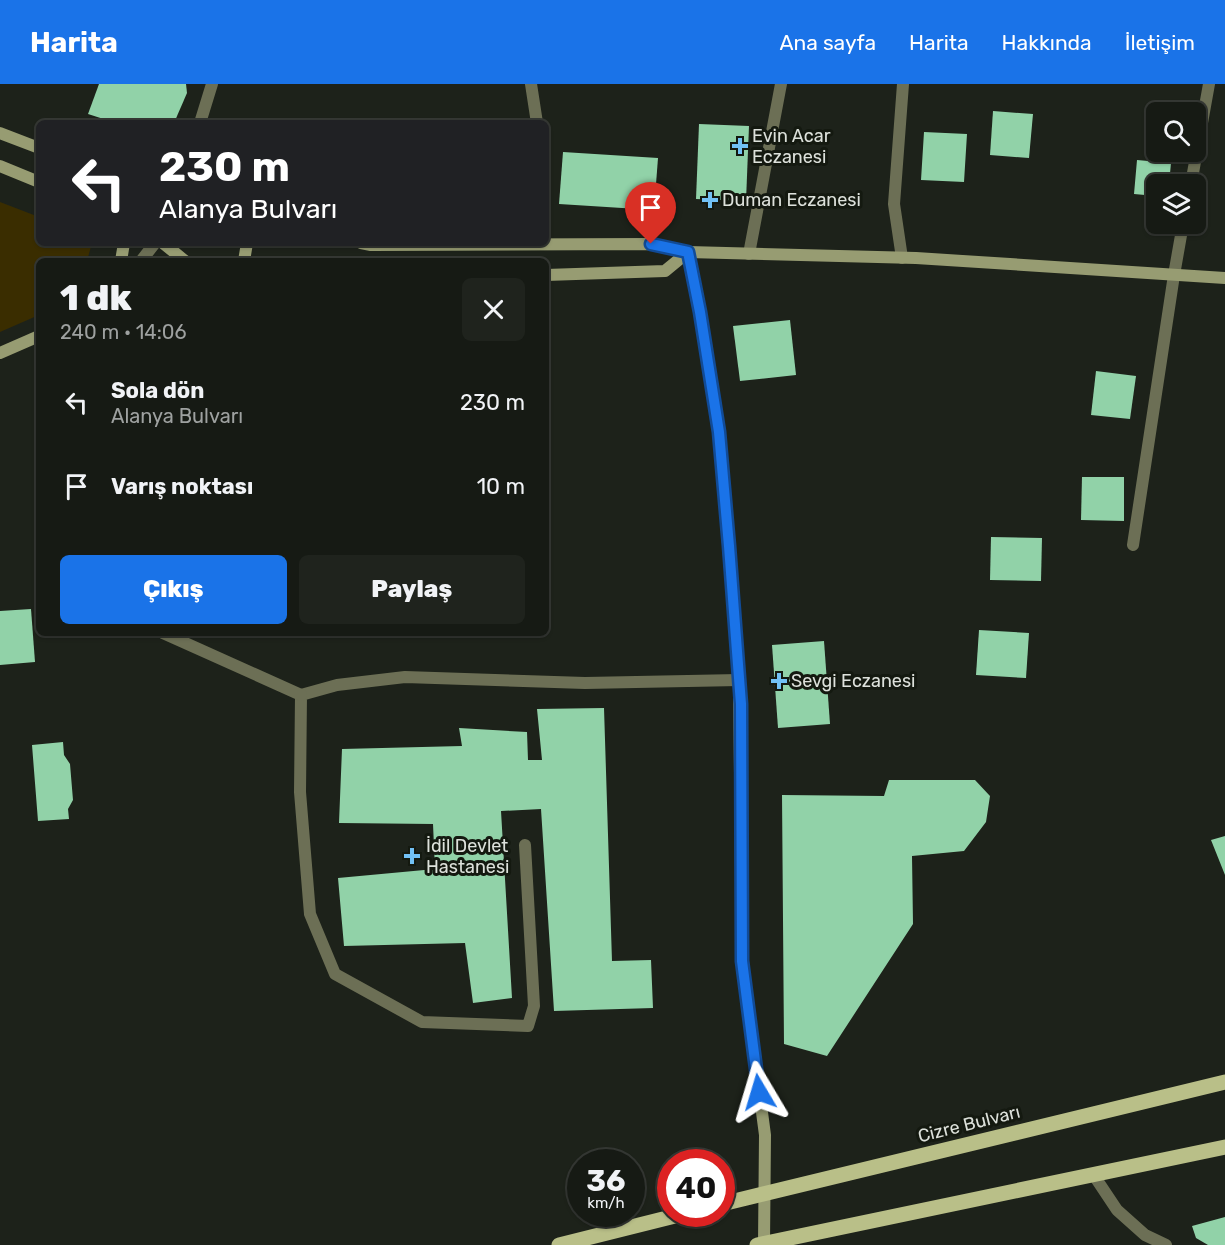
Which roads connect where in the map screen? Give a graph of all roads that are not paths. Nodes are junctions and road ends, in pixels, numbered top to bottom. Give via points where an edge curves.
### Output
1 (212, 84) edge
2 (531, 84) edge
3 (781, 84) edge
4 (903, 84) edge
5 (1209, 84) edge
6 (201, 120) edge
7 (537, 120) edge
8 (0, 133) edge
9 (36, 147) edge
10 (0, 166) edge
11 (1193, 174) edge
12 (36, 181) edge
13 (1181, 234) edge
14 (549, 244) edge
15 (153, 246) edge
16 (167, 246) edge
17 (688, 252) junction
18 (749, 254) junction
19 (143, 258) edge
20 (181, 258) edge
21 (902, 258) junction
22 (549, 275) edge
23 (1174, 275) junction
24 (1225, 278) edge
25 (36, 337) edge
26 (0, 353) edge
27 (1133, 544) dead end
28 (170, 636) edge
29 (739, 680) junction
30 (301, 695) junction
31 (525, 845) dead end
32 (1225, 1082) edge
33 (1225, 1147) edge
34 (1094, 1174) junction
35 (765, 1193) junction
36 (735, 1201) edge
37 (657, 1220) edge
38 (559, 1245) edge
39 (762, 1245) edge
40 (1166, 1245) edge

1 - 6 street
2 - 7 street
3 - 18 street
4 - 21 street via 894,204
5 - 11 street
8 - 9 main road
10 - 12 main road
13 - 23 street
14 - 17 main road via 651,244
15 - 19 street
16 - 20 main road
17 - 18 main road
17 - 22 main road via 665,271
17 - 29 main road via 719,432
18 - 21 main road
21 - 23 main road
23 - 24 main road
23 - 27 street
25 - 26 main road
28 - 30 street
29 - 30 street via 585,683 405,677 337,685
29 - 35 main road via 742,961 765,1135
30 - 31 street via 300,792 310,914 335,974 422,1022 528,1026 534,1006
32 - 35 main road, Cizre Bulvarı
33 - 34 main road
34 - 39 main road
34 - 40 street via 1117,1210 1145,1235
35 - 36 main road, Cizre Bulvarı
35 - 39 main road
37 - 38 main road

